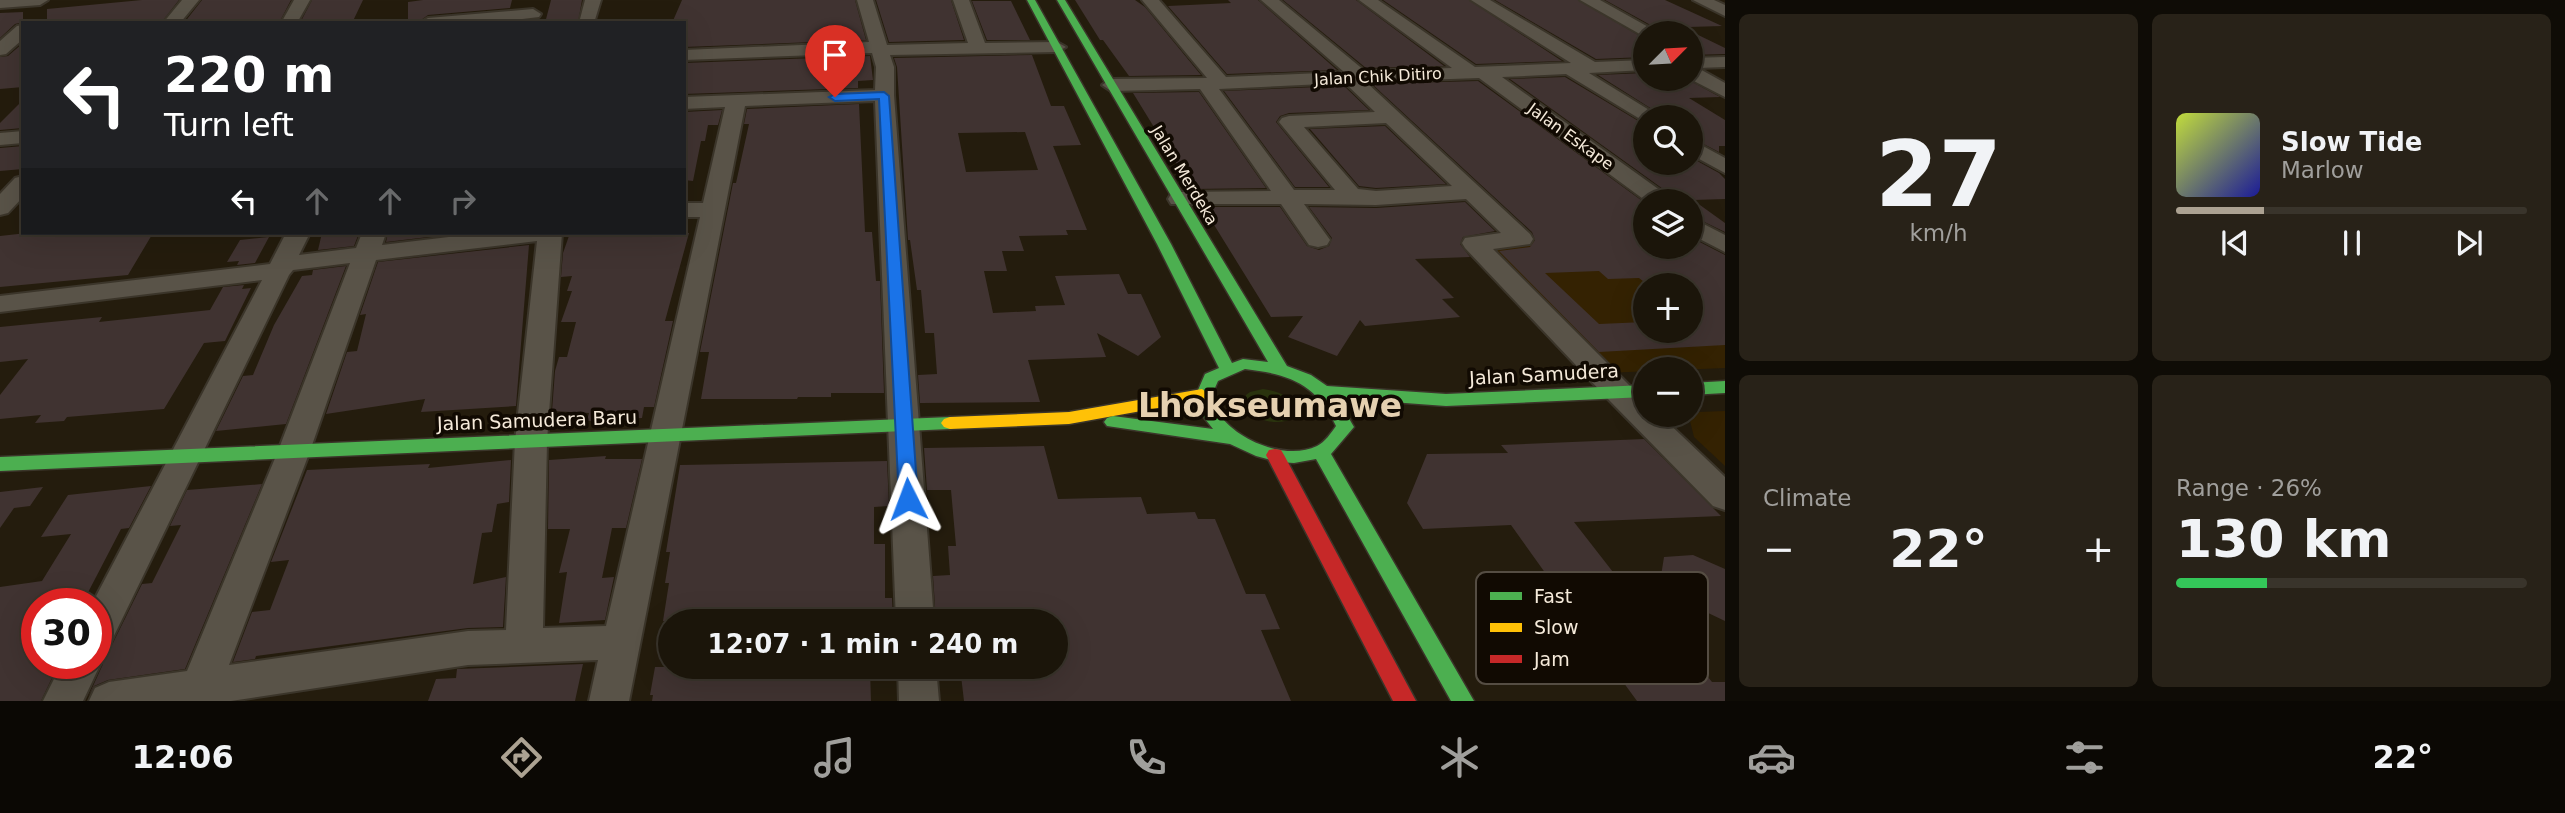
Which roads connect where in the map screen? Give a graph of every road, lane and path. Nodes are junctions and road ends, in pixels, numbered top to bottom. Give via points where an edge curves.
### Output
1 (40, 0) edge
2 (56, 0) edge
3 (191, 0) edge
4 (302, 0) edge
5 (593, 0) edge
6 (865, 0) edge
7 (961, 0) edge
8 (1031, 0) edge
9 (1061, 0) edge
10 (1150, 0) edge
11 (1269, 0) edge
12 (1367, 0) edge
13 (1479, 0) edge
14 (1588, 0) edge
15 (1701, 0) edge
16 (0, 3) edge
17 (532, 12) edge
18 (1725, 12) edge
19 (588, 19) dead end
20 (33, 21) edge
21 (173, 21) edge
22 (290, 21) edge
23 (447, 21) edge
24 (1633, 24) edge
25 (21, 33) edge
26 (1057, 47) junction
27 (880, 49) junction
28 (979, 49) junction
29 (686, 55) edge
30 (4, 57) edge
31 (1725, 62) edge
32 (1703, 63) edge
33 (1633, 65) edge
34 (1589, 66) junction
35 (1569, 68) junction
36 (1476, 71) junction
37 (1703, 71) edge
38 (1355, 77) junction
39 (1213, 83) junction
40 (1111, 85) junction
41 (1725, 91) edge
42 (884, 96) junction
43 (736, 101) junction
44 (686, 103) edge
45 (1633, 108) edge
46 (1391, 117) junction
47 (21, 137) edge
48 (0, 139) edge
49 (1703, 153) edge
50 (1725, 167) edge
51 (21, 185) edge
52 (1643, 189) edge
53 (1470, 192) junction
54 (1352, 196) junction
55 (1287, 197) junction
56 (1179, 199) junction
57 (0, 208) edge
58 (698, 210) edge
59 (1703, 232) edge
60 (297, 235) edge
61 (506, 235) edge
62 (550, 235) edge
63 (1318, 240) dead end
64 (370, 243) edge
65 (1725, 245) edge
66 (282, 267) junction
67 (0, 304) edge
68 (1227, 368) junction
69 (1280, 368) junction
70 (1725, 387) edge
71 (1703, 388) edge
72 (1632, 391) edge
73 (1326, 392) junction
74 (1202, 395) junction
75 (1446, 400) junction
76 (1395, 414) dead end
77 (1076, 417) junction
78 (904, 425) junction
79 (664, 435) junction
80 (1233, 439) junction
81 (531, 441) junction
82 (294, 452) junction
83 (1321, 453) junction
84 (1275, 455) junction
85 (184, 456) junction
86 (0, 464) edge
87 (1725, 497) edge
88 (112, 602) edge
89 (914, 609) edge
90 (621, 642) junction
91 (524, 645) junction
92 (74, 679) edge
93 (918, 679) edge
94 (198, 694) edge
95 (63, 701) edge
96 (109, 701) edge
97 (609, 701) edge
98 (919, 701) edge
99 (1405, 701) edge
100 (1463, 701) edge

1 - 16 street
2 - 20 street
3 - 21 street
4 - 22 street
5 - 19 street
6 - 27 street
7 - 28 street
8 - 26 main road
9 - 40 main road, Jalan Merdeka
10 - 39 street
11 - 38 street
12 - 36 street, Jalan Eskape
13 - 34 street
14 - 24 street
15 - 18 street
17 - 23 street
25 - 30 street
26 - 28 street
26 - 68 main road
27 - 28 street
27 - 29 street
27 - 42 street
31 - 32 street
33 - 34 street, Jalan Chik Ditiro
34 - 35 street, Jalan Chik Ditiro
35 - 36 street, Jalan Chik Ditiro
35 - 45 street
36 - 38 street, Jalan Chik Ditiro
36 - 52 street, Jalan Eskape
37 - 41 street
38 - 39 street, Jalan Chik Ditiro
38 - 46 street
39 - 40 street, Jalan Chik Ditiro
39 - 55 street
40 - 56 main road, Jalan Merdeka
42 - 43 street
42 - 78 street
43 - 44 street
43 - 58 street
46 - 53 street
46 - 54 street via 1289,122
47 - 48 street
49 - 50 street
51 - 57 street
53 - 54 street
53 - 72 street via 1521,239 1474,243
54 - 55 street
55 - 56 street
55 - 63 street
56 - 69 main road, Jalan Merdeka
58 - 79 street
59 - 65 street
60 - 66 street
61 - 64 street
62 - 81 street
64 - 66 street
64 - 82 street
66 - 67 street
66 - 85 street
68 - 69 main road
68 - 74 main road via 1213,375
69 - 73 main road
70 - 71 main road
72 - 75 main road, Jalan Samudera
72 - 87 street
73 - 75 main road, Jalan Samudera
73 - 83 main road via 1351,426
74 - 77 main road, Jalan Samudera Baru
74 - 80 main road via 1214,423
75 - 76 main road, Jalan Samudera
77 - 78 main road, Jalan Samudera Baru
77 - 80 main road, Jalan Samudera Baru
78 - 79 main road, Jalan Samudera Baru
78 - 89 street
79 - 81 main road, Jalan Samudera Baru
79 - 90 street
80 - 84 main road
81 - 82 main road, Jalan Samudera Baru
81 - 91 street
82 - 85 main road, Jalan Samudera Baru
82 - 94 street
83 - 84 main road
83 - 100 main road
84 - 99 main road
85 - 86 main road, Jalan Samudera Baru
85 - 88 street
90 - 91 street
90 - 97 street
91 - 94 street via 468,648
92 - 95 street
93 - 98 street
94 - 96 street

